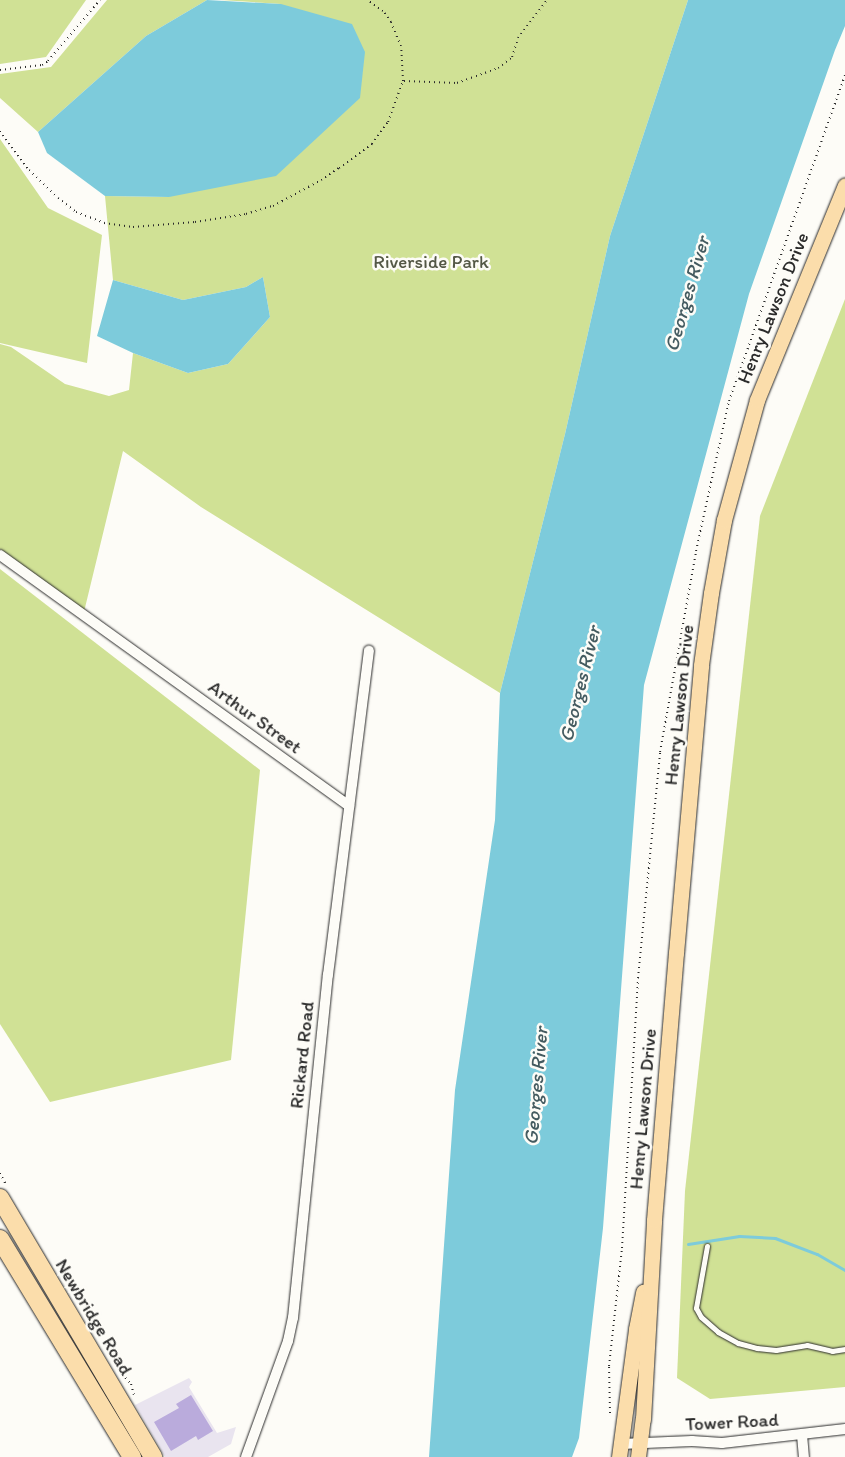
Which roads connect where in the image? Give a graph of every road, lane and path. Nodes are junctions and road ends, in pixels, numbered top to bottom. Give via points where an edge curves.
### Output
1 (100, 0) edge
2 (368, 0) edge
3 (546, 0) edge
4 (0, 70) edge
5 (402, 81) junction
6 (0, 131) edge
7 (845, 185) edge
8 (0, 555) edge
9 (369, 651) dead end
10 (349, 806) junction
11 (0, 1198) edge
12 (0, 1239) edge
13 (707, 1246) dead end
14 (652, 1252) junction
15 (845, 1349) edge
16 (845, 1429) edge
17 (802, 1435) junction
18 (638, 1450) edge
19 (620, 1451) edge
20 (132, 1457) edge
21 (153, 1457) edge
22 (246, 1457) edge
23 (804, 1457) edge

1 - 4 path via 48,61 42,65
2 - 5 path via 383,12 397,33 401,46
3 - 5 path via 518,38 512,57 498,68 457,83
5 - 6 path via 395,107 372,144 321,180 273,206 195,222 133,227 90,219 44,185 16,155
7 - 14 main road, Henry Lawson Drive via 757,400 724,520 701,665
8 - 10 street, Arthur Street
9 - 10 street, Rickard Road
10 - 22 street, Rickard Road via 328,975 293,1318 288,1341
11 - 21 highway, Newbridge Road
12 - 20 highway, Newbridge Road
13 - 15 lane via 696,1308 718,1332 738,1343 757,1348 776,1350 807,1345
14 - 18 main road, Henry Lawson Drive via 649,1333
14 - 19 main road, Henry Lawson Drive via 636,1329
16 - 17 street, Tower Road
17 - 18 street, Tower Road via 722,1443 692,1440
17 - 23 street
18 - 19 street, Tower Road

